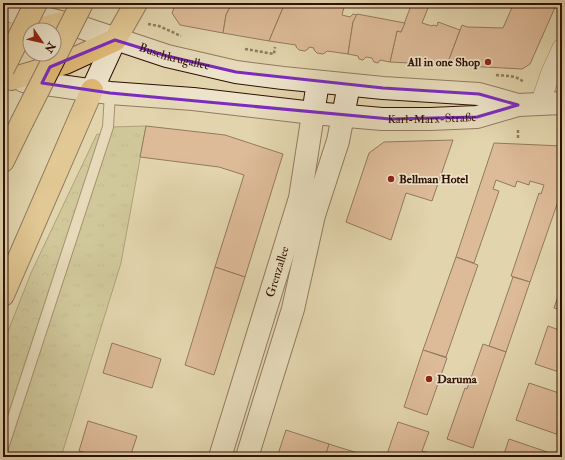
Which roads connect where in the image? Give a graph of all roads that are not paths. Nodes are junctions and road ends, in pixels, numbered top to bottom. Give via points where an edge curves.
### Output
1 (36, 3) edge
2 (82, 3) edge
3 (136, 3) edge
4 (3, 10) edge
5 (64, 23) joint
6 (22, 32) edge
7 (3, 36) edge
8 (115, 40) junction
9 (562, 48) edge
10 (6, 75) edge
11 (318, 82) junction
12 (349, 85) junction
13 (101, 92) junction
14 (562, 103) edge
15 (540, 104) junction
16 (518, 105) junction
17 (313, 113) junction
18 (344, 116) junction
19 (3, 161) edge
20 (288, 281) junction
21 (3, 295) edge
22 (272, 328) junction
23 (3, 448) edge
24 (220, 457) edge
25 (247, 457) edge

1 - 10 highway, bridge
2 - 19 highway, bridge
3 - 8 highway
4 - 5 main road, Buschkrugallee
5 - 8 main road, Buschkrugallee
6 - 7 highway
8 - 10 highway via 65,63
8 - 11 main road, Buschkrugallee via 201,65
8 - 13 main road
9 - 15 street
10 - 13 main road
11 - 12 main road, Buschkrugallee
11 - 17 main road, Grenzallee
12 - 16 main road, Karl-Marx-Straße via 478,94
12 - 18 main road, Grenzallee
13 - 17 main road via 193,98
13 - 21 highway via 29,232
13 - 23 lane via 108,127
14 - 15 main road, Karl-Marx-Straße
15 - 16 main road, Karl-Marx-Straße
16 - 18 main road, Karl-Marx-Straße via 477,117 382,119
17 - 18 main road
17 - 20 main road, Grenzallee
18 - 20 main road, Grenzallee via 309,236
20 - 22 main road, Grenzallee
22 - 24 main road, Grenzallee
22 - 25 main road, Grenzallee

